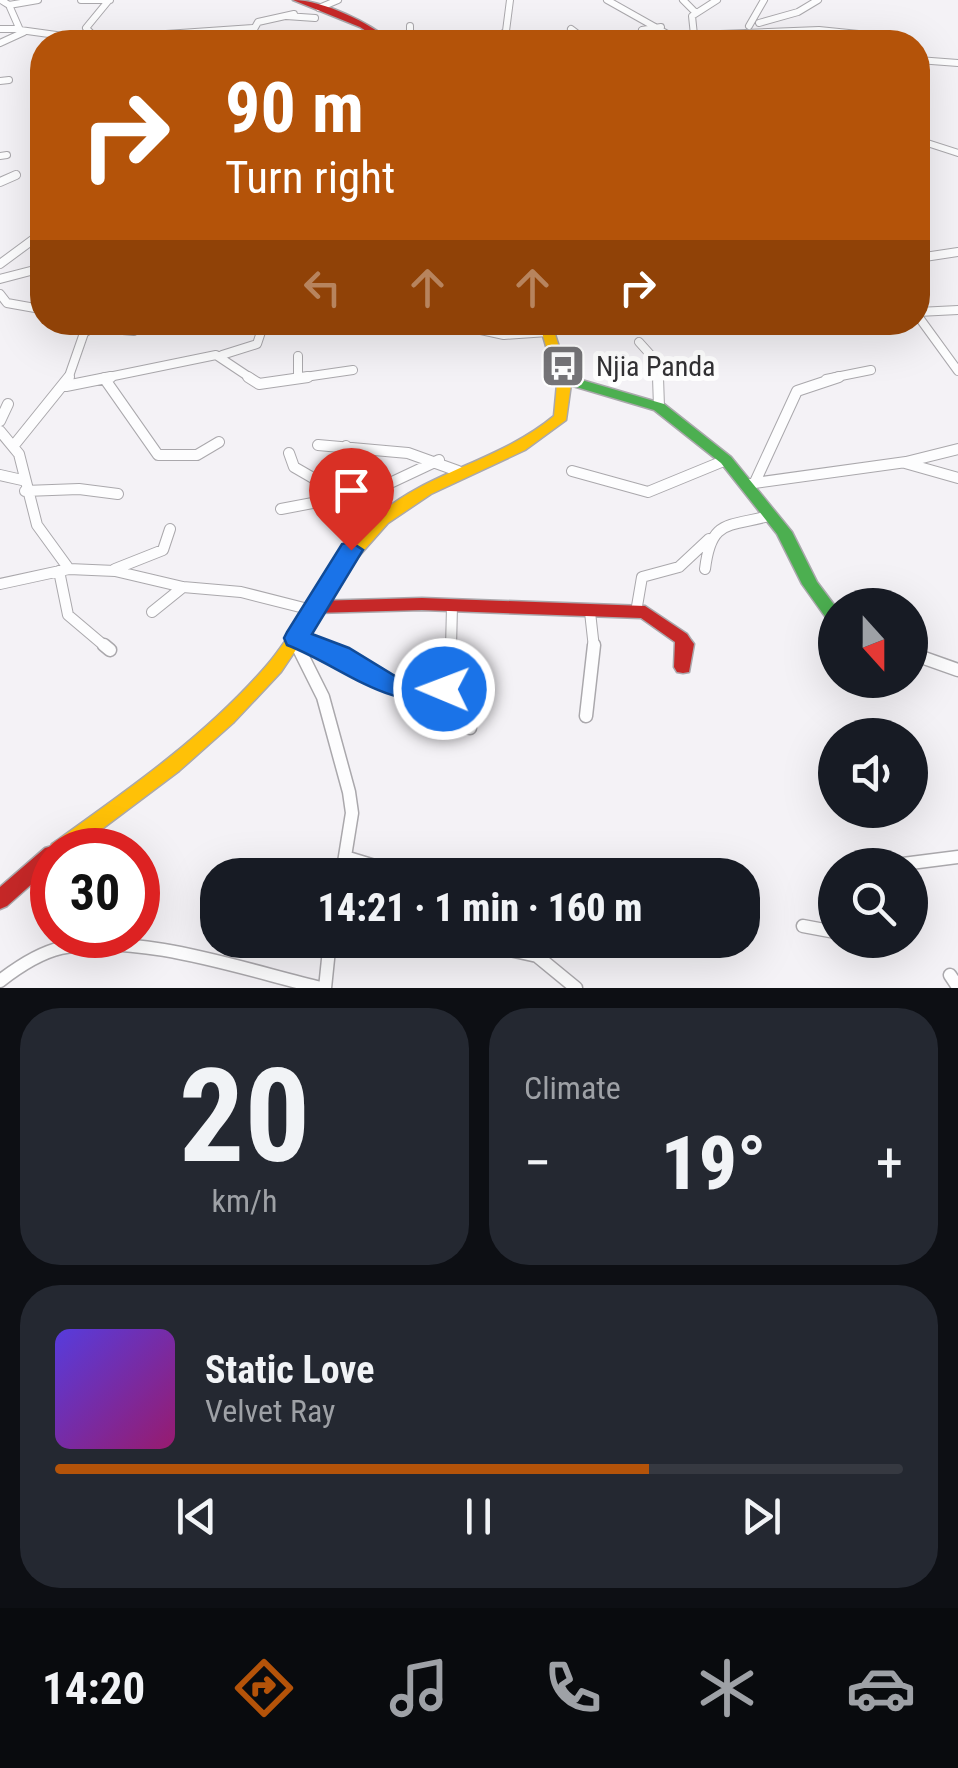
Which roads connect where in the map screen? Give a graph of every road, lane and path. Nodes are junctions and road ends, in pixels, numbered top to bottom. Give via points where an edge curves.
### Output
1 (38, 0) edge
2 (81, 0) edge
3 (112, 0) edge
4 (510, 0) edge
5 (607, 0) edge
6 (682, 0) edge
7 (718, 0) edge
8 (764, 0) edge
9 (818, 0) edge
10 (5, 2) edge
11 (295, 7) edge
12 (642, 8) dead end
13 (322, 12) edge
14 (695, 12) junction
15 (285, 16) junction
16 (653, 20) junction
17 (410, 26) dead end
18 (749, 27) junction
19 (0, 28) edge
20 (253, 28) joint
21 (661, 28) junction
22 (22, 30) junction
23 (88, 30) edge
24 (224, 30) edge
25 (370, 30) edge
26 (410, 30) edge
27 (506, 30) edge
28 (642, 30) edge
29 (664, 30) edge
30 (693, 30) edge
31 (728, 30) edge
32 (825, 30) edge
33 (30, 31) edge
34 (0, 44) edge
35 (930, 61) edge
36 (957, 64) edge
37 (930, 144) edge
38 (958, 152) edge
39 (16, 175) dead end
40 (0, 182) edge
41 (30, 242) edge
42 (958, 252) edge
43 (930, 256) edge
44 (0, 264) edge
45 (30, 271) edge
46 (0, 279) edge
47 (0, 294) edge
48 (30, 307) edge
49 (958, 310) edge
50 (930, 313) edge
51 (930, 331) edge
52 (83, 335) edge
53 (260, 335) edge
54 (548, 335) edge
55 (638, 342) dead end
56 (221, 356) junction
57 (298, 356) dead end
58 (353, 370) dead end
59 (871, 370) dead end
60 (958, 371) edge
61 (104, 378) junction
62 (298, 378) junction
63 (561, 378) junction
64 (66, 386) junction
65 (8, 404) dead end
66 (659, 407) junction
67 (0, 421) edge
68 (0, 431) edge
69 (219, 442) dead end
70 (15, 444) junction
71 (318, 446) dead end
72 (346, 446) junction
73 (958, 448) edge
74 (289, 453) dead end
75 (439, 460) junction
76 (726, 460) junction
77 (904, 463) junction
78 (572, 470) dead end
79 (458, 471) junction
80 (0, 475) edge
81 (958, 478) edge
82 (346, 480) dead end
83 (751, 483) junction
84 (23, 486) junction
85 (118, 494) dead end
86 (333, 497) junction
87 (282, 509) dead end
88 (769, 516) junction
89 (170, 529) dead end
90 (709, 539) junction
91 (705, 569) dead end
92 (64, 570) junction
93 (109, 571) junction
94 (0, 584) edge
95 (183, 587) junction
96 (818, 595) edge
97 (452, 606) junction
98 (313, 608) junction
99 (152, 612) dead end
100 (590, 612) junction
101 (636, 612) junction
102 (296, 640) junction
103 (110, 650) dead end
104 (928, 660) edge
105 (683, 667) dead end
106 (958, 670) edge
107 (444, 689) junction
108 (586, 716) dead end
109 (470, 728) dead end
110 (89, 828) edge
111 (345, 857) joint
112 (958, 857) edge
113 (348, 858) edge
114 (928, 861) edge
115 (30, 872) edge
116 (1, 895) edge
117 (803, 926) dead end
118 (818, 929) edge
119 (327, 958) edge
120 (539, 958) edge
121 (0, 981) edge
122 (323, 988) edge
123 (576, 988) edge

1 - 10 street
2 - 3 street
3 - 23 street
4 - 27 street
5 - 16 street via 626,15
6 - 14 street
7 - 14 street
8 - 18 street
9 - 18 street
10 - 22 street
11 - 13 street
11 - 15 street
12 - 16 street
13 - 15 street
13 - 25 street
14 - 30 street
15 - 20 street via 265,18
16 - 21 street
17 - 26 street
18 - 31 street
18 - 32 street
19 - 22 street
20 - 24 street
21 - 28 street
21 - 29 street
22 - 33 street
22 - 34 street
35 - 36 street
37 - 38 street
39 - 40 street
41 - 44 street
42 - 43 street
45 - 46 street
47 - 48 street via 7,303
49 - 50 street
51 - 60 street
52 - 64 street
53 - 56 street via 257,344
54 - 63 street
55 - 66 street via 657,362
56 - 61 street
56 - 62 street via 260,384
57 - 62 street
58 - 62 street
59 - 83 street via 797,391 790,417 765,448
61 - 64 street
61 - 69 street via 158,455 196,455
63 - 66 street
63 - 79 street via 567,399 557,422
64 - 70 street
65 - 67 street
66 - 76 street
68 - 70 street
70 - 84 street
71 - 72 street
72 - 75 street
72 - 82 street
73 - 77 street
74 - 86 street via 294,468
75 - 79 street
75 - 86 street via 371,492
76 - 78 street via 648,492
76 - 83 street
77 - 81 street
77 - 83 street via 796,472
79 - 98 street via 370,528
80 - 84 street
83 - 88 street
84 - 85 street
84 - 92 street
86 - 87 street
88 - 90 street via 728,523
88 - 96 street
89 - 93 street via 163,550
90 - 91 street
90 - 101 street via 679,568 642,577
92 - 93 street
92 - 94 street
92 - 103 street via 68,615
93 - 95 street
95 - 98 street
95 - 99 street
97 - 98 street
97 - 100 street
97 - 107 street
98 - 102 street
100 - 101 street
100 - 108 street via 596,640
101 - 105 street via 681,638
102 - 107 street via 340,655 394,688
102 - 110 street via 245,698 157,778
102 - 111 street via 323,697 350,792
104 - 106 street
107 - 109 street via 444,702
111 - 113 street
112 - 114 street
115 - 116 street
117 - 118 street
119 - 122 street
120 - 123 street
121 - 122 street via 60,948 88,945 236,966

